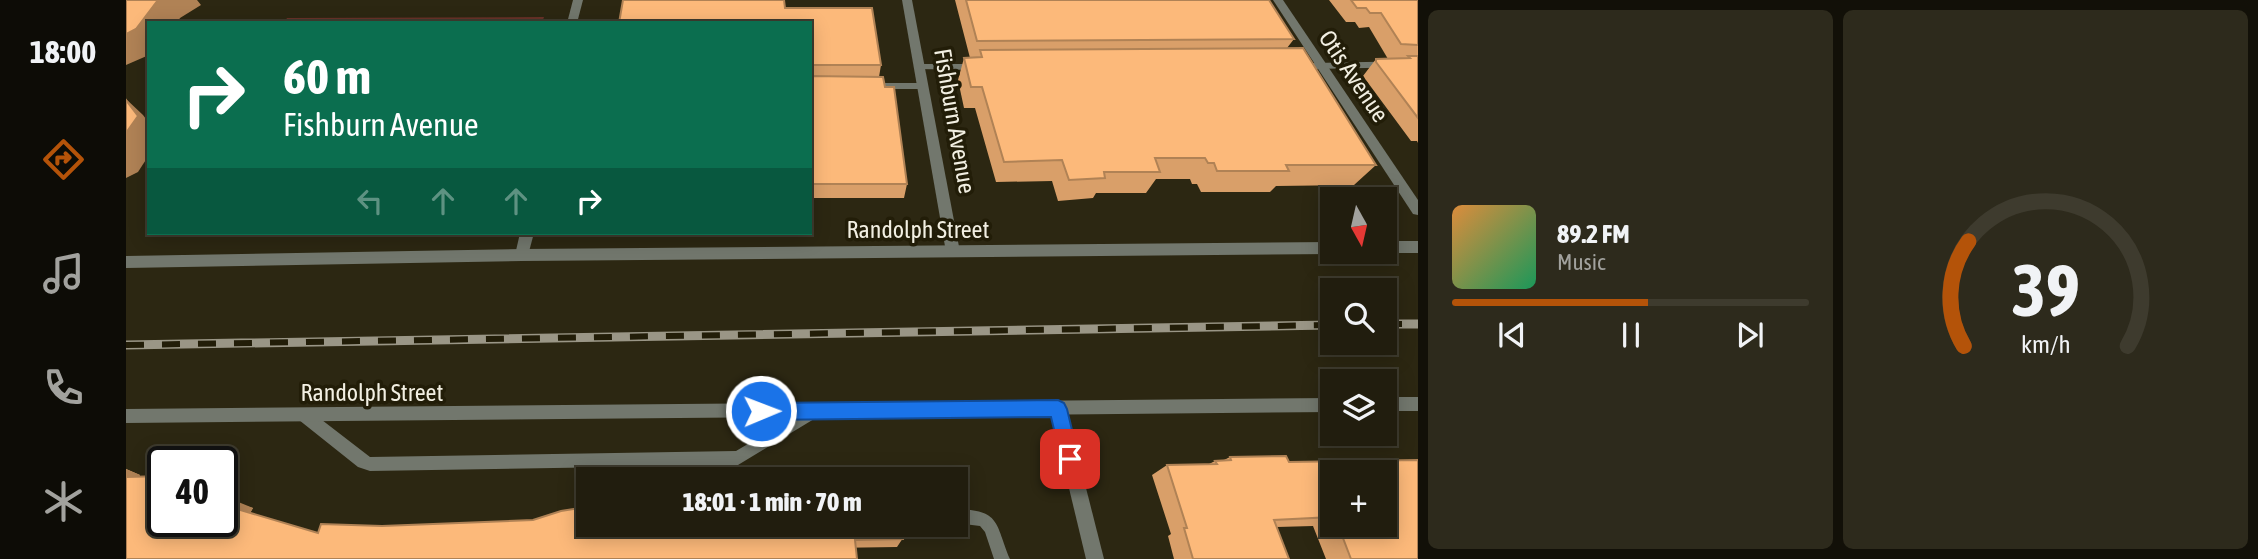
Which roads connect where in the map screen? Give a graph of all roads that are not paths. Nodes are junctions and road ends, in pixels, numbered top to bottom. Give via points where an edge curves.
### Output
1 (578, 0) edge
2 (907, 0) edge
3 (1278, 0) edge
4 (573, 21) edge
5 (1418, 64) edge
6 (1321, 65) junction
7 (1298, 66) edge
8 (920, 67) junction
9 (986, 67) edge
10 (859, 86) edge
11 (923, 86) junction
12 (1418, 210) edge
13 (527, 235) edge
14 (1397, 247) edge
15 (1418, 247) edge
16 (1320, 248) edge
17 (953, 252) junction
18 (522, 255) junction
19 (126, 262) edge
20 (1397, 404) edge
21 (1418, 404) edge
22 (1320, 405) edge
23 (1058, 409) junction
24 (814, 411) junction
25 (303, 415) junction
26 (126, 416) edge
27 (968, 516) edge
28 (1002, 559) edge
29 (1095, 559) edge

1 - 4 street
2 - 8 street, Fishburn Avenue
3 - 6 street, Otis Avenue
5 - 6 lane
6 - 7 lane
6 - 12 street, Otis Avenue
8 - 9 lane
8 - 11 street, Fishburn Avenue
10 - 11 lane
11 - 17 street, Fishburn Avenue
13 - 18 street
14 - 15 street
16 - 17 street, Randolph Street
17 - 18 street, Randolph Street
18 - 19 street, Randolph Street
20 - 21 street
22 - 23 street, Randolph Street
23 - 24 street, Randolph Street
23 - 29 street
24 - 25 street, Randolph Street
24 - 25 lane via 738,458 370,464
25 - 26 street, Randolph Street
27 - 28 lane via 982,516 989,522

